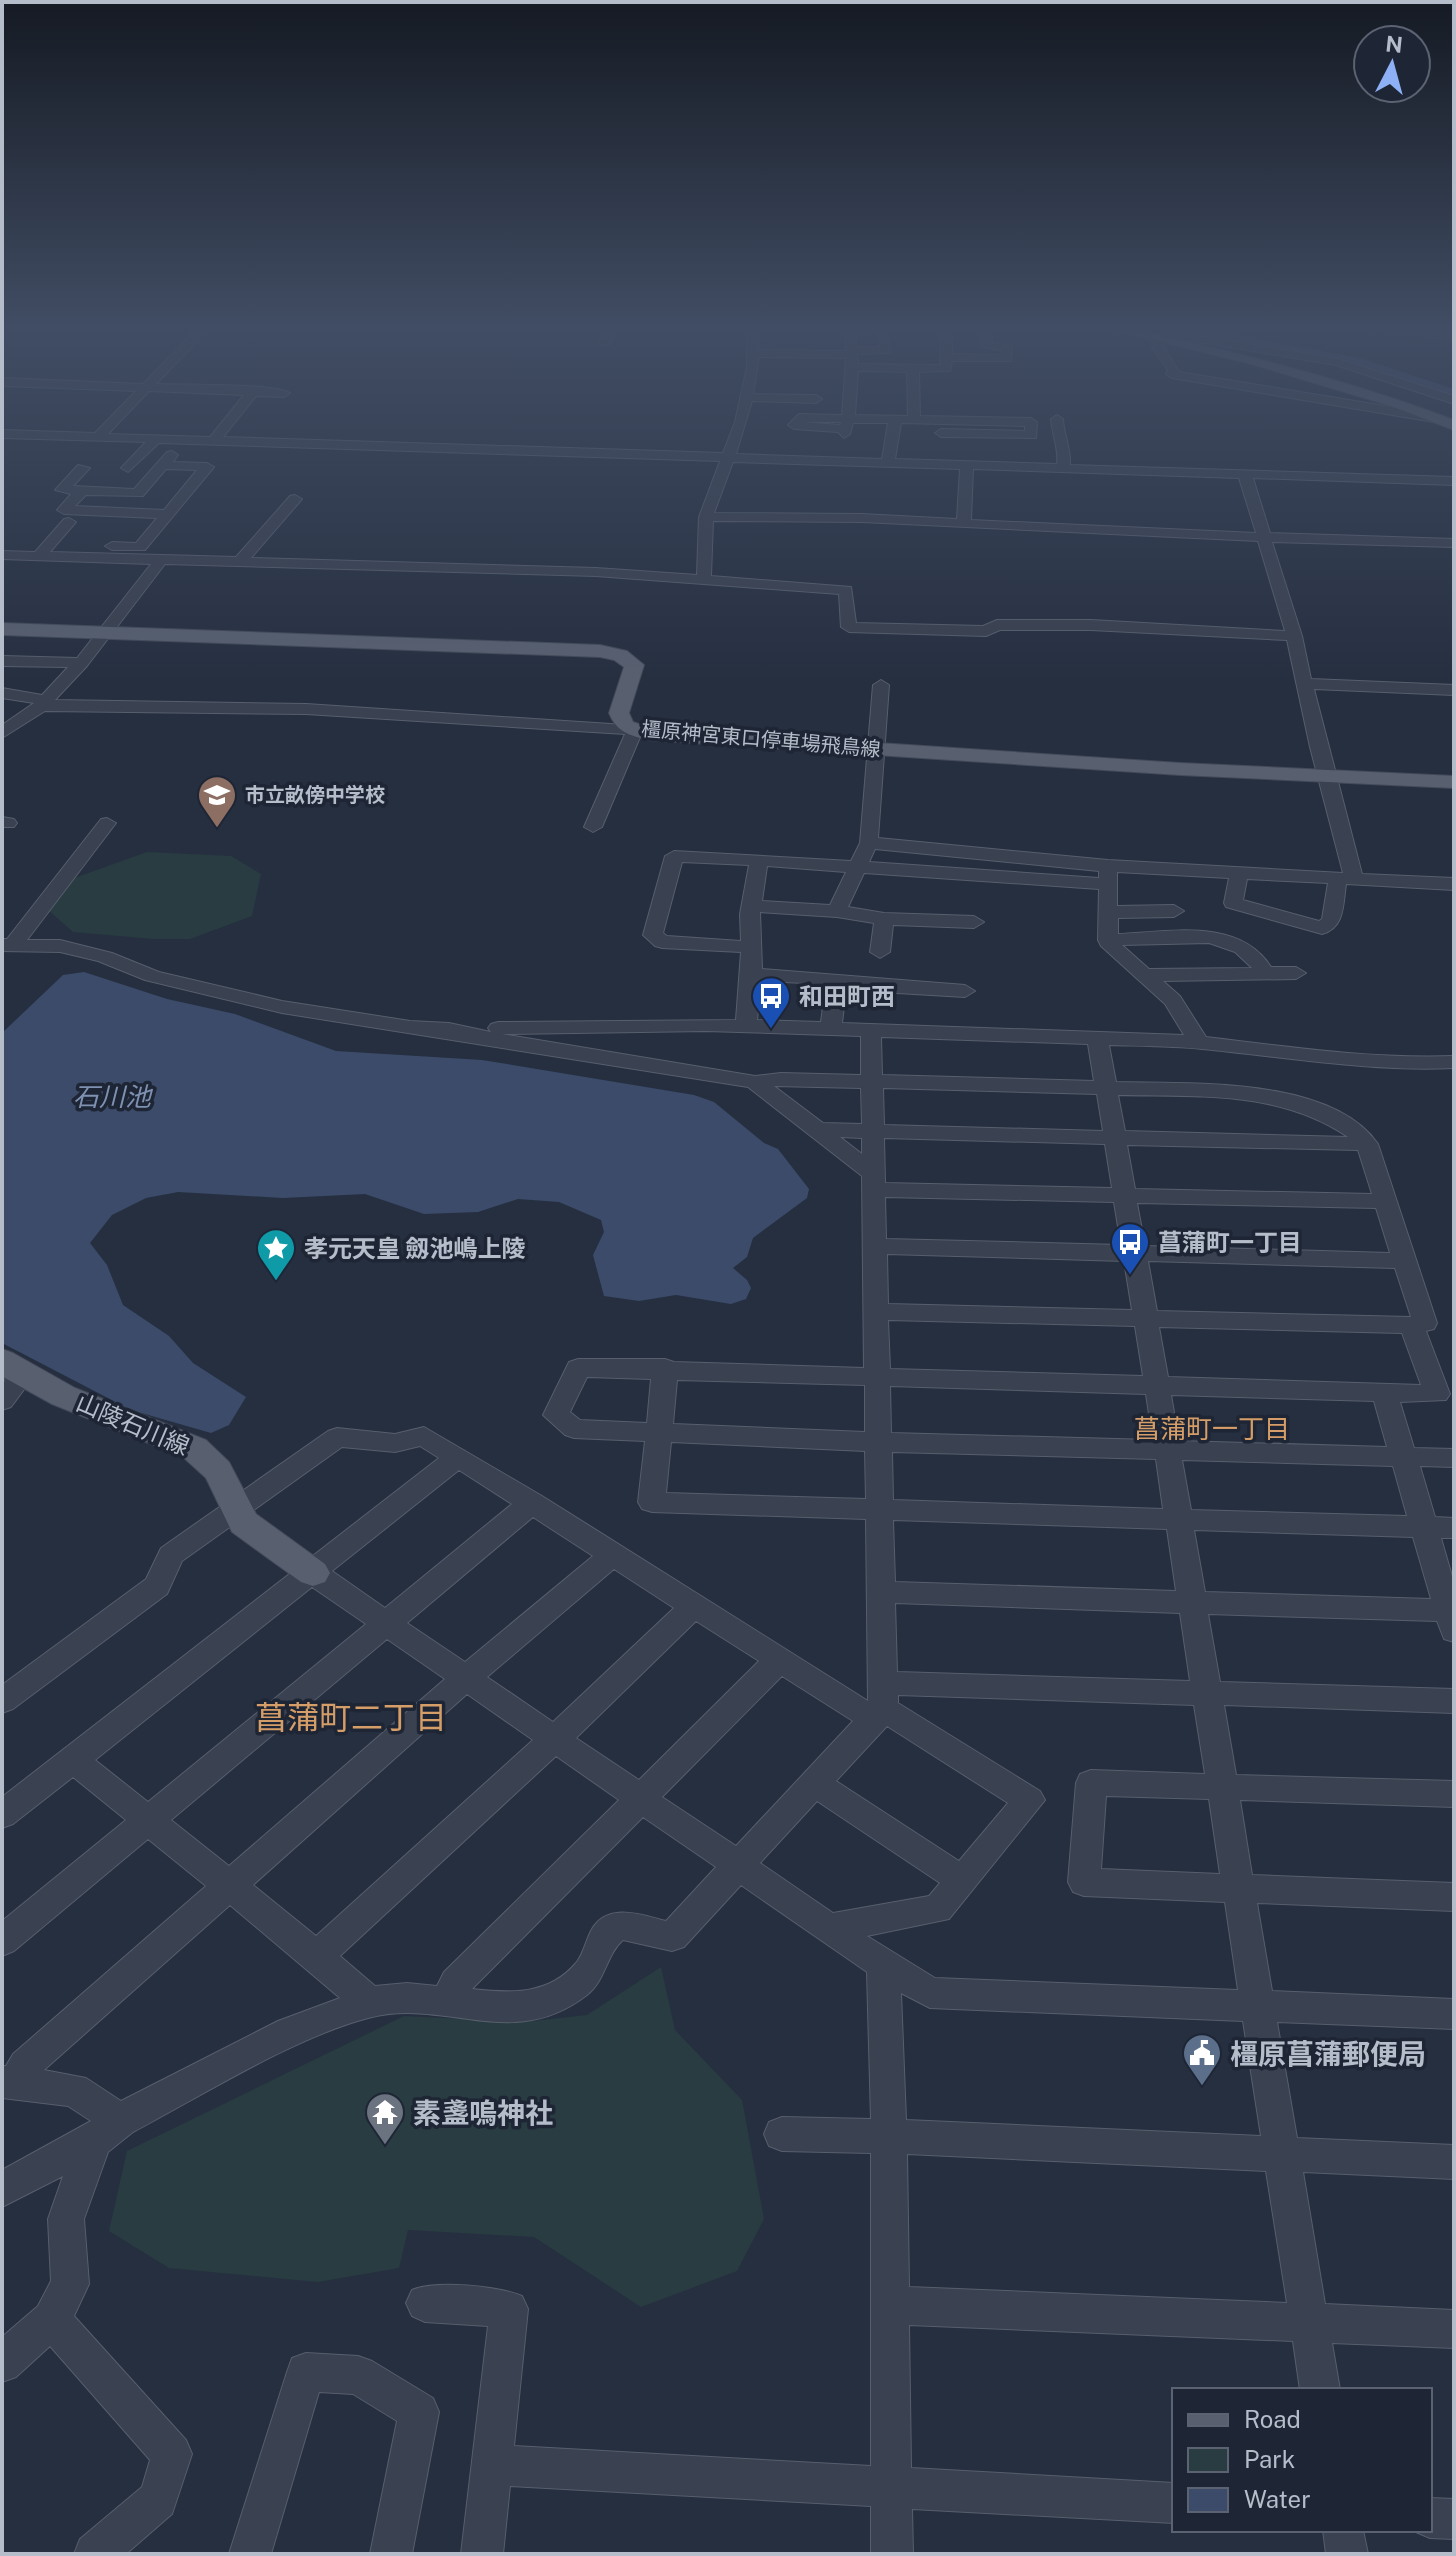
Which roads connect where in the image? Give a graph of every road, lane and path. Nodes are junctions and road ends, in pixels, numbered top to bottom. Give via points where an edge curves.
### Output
1 (57, 444) edge
2 (151, 444) edge
3 (181, 444) edge
4 (228, 444) edge
5 (301, 444) edge
6 (733, 444) edge
7 (841, 444) edge
8 (891, 444) edge
9 (938, 444) edge
10 (942, 444) edge
11 (1063, 444) edge
12 (995, 447) dead end
13 (49, 452) dead end
14 (217, 458) dead end
15 (729, 458) junction
16 (835, 463) junction
17 (888, 464) junction
18 (163, 465) junction
19 (967, 467) junction
20 (83, 468) dead end
21 (128, 468) dead end
22 (993, 468) junction
23 (1063, 470) junction
24 (1245, 475) junction
25 (1454, 481) edge
26 (82, 491) junction
27 (295, 499) dead end
28 (168, 514) junction
29 (706, 517) junction
30 (69, 522) dead end
31 (964, 525) junction
32 (109, 529) junction
33 (1265, 537) junction
34 (1454, 543) edge
35 (10, 556) edge
36 (39, 556) junction
37 (83, 558) junction
38 (161, 560) junction
39 (241, 561) junction
40 (2, 573) edge
41 (704, 579) junction
42 (2, 629) edge
43 (103, 633) junction
44 (1294, 636) junction
45 (2, 661) edge
46 (81, 663) junction
47 (1305, 684) junction
48 (881, 685) dead end
49 (1454, 690) edge
50 (2, 693) edge
51 (44, 703) junction
52 (7, 726) edge
53 (635, 730) junction
54 (875, 749) junction
55 (1328, 777) junction
56 (1454, 782) edge
57 (107, 823) dead end
58 (593, 827) dead end
59 (869, 843) junction
60 (759, 860) junction
61 (859, 867) junction
62 (1239, 873) junction
63 (1108, 875) junction
64 (1346, 879) junction
65 (1454, 884) edge
66 (752, 906) junction
67 (837, 911) junction
68 (1174, 911) dead end
69 (1109, 912) junction
70 (884, 919) junction
71 (974, 922) dead end
72 (1108, 940) junction
73 (7, 945) edge
74 (751, 947) junction
75 (880, 952) dead end
76 (1296, 973) dead end
77 (752, 974) junction
78 (1265, 974) junction
79 (1145, 975) junction
80 (837, 983) junction
81 (965, 991) dead end
82 (746, 1025) junction
83 (831, 1028) junction
84 (433, 1029) junction
85 (871, 1030) junction
86 (1098, 1039) junction
87 (1199, 1042) junction
88 (1454, 1062) edge
89 (755, 1082) junction
90 (871, 1082) junction
91 (1105, 1087) junction
92 (819, 1130) junction
93 (871, 1133) junction
94 (1115, 1138) junction
95 (1367, 1144) junction
96 (873, 1182) junction
97 (1125, 1195) junction
98 (1386, 1201) junction
99 (874, 1246) junction
100 (1134, 1254) junction
101 (1405, 1261) junction
102 (876, 1312) junction
103 (1146, 1317) junction
104 (1412, 1325) junction
105 (665, 1368) junction
106 (876, 1377) junction
107 (8, 1379) edge
108 (1157, 1385) junction
109 (1385, 1393) junction
110 (659, 1435) junction
111 (877, 1442) junction
112 (1167, 1449) junction
113 (1404, 1456) junction
114 (458, 1457) junction
115 (1454, 1458) edge
116 (532, 1503) junction
117 (880, 1510) junction
118 (236, 1512) junction
119 (1179, 1518) junction
120 (1424, 1527) junction
121 (1454, 1528) edge
122 (613, 1554) junction
123 (313, 1573) junction
124 (882, 1592) junction
125 (1193, 1603) junction
126 (695, 1605) junction
127 (1452, 1618) edge
128 (387, 1622) junction
129 (778, 1661) junction
130 (467, 1677) junction
131 (1207, 1693) junction
132 (2, 1701) edge
133 (1454, 1701) edge
134 (881, 1704) junction
135 (555, 1739) junction
136 (72, 1759) junction
137 (815, 1783) junction
138 (1223, 1787) junction
139 (1454, 1794) edge
140 (638, 1797) junction
141 (2, 1815) edge
142 (147, 1821) junction
143 (738, 1865) junction
144 (962, 1880) junction
145 (229, 1887) junction
146 (1238, 1888) junction
147 (1454, 1897) edge
148 (829, 1928) junction
149 (2, 1941) edge
150 (317, 1956) junction
151 (883, 1965) junction
152 (447, 2001) junction
153 (369, 2002) junction
154 (1257, 2005) junction
155 (1454, 2014) edge
156 (9, 2082) edge
157 (107, 2130) junction
158 (782, 2134) dead end
159 (889, 2136) junction
160 (1282, 2155) junction
161 (1454, 2162) edge
162 (2, 2189) edge
163 (425, 2303) dead end
164 (890, 2305) junction
165 (51, 2319) junction
166 (1309, 2323) junction
167 (1454, 2329) edge
168 (2, 2363) edge
169 (1320, 2388) edge
170 (492, 2465) junction
171 (891, 2485) junction
172 (1172, 2503) edge
173 (1432, 2518) edge
174 (1454, 2519) edge
175 (1343, 2532) edge
176 (95, 2554) edge
177 (250, 2554) edge
178 (391, 2554) edge
179 (482, 2554) edge
180 (892, 2554) edge
181 (1347, 2554) edge

1 - 13 street
2 - 21 street
3 - 18 street
4 - 14 street
5 - 15 street
6 - 15 street
7 - 16 street
8 - 17 street
9 - 17 street
10 - 19 street
11 - 23 street
12 - 22 street
15 - 16 street
15 - 29 street
16 - 17 street
18 - 26 street via 138,493
18 - 28 street via 207,467
19 - 22 street
19 - 31 street
20 - 26 street via 62,490
22 - 23 street
23 - 24 street
24 - 25 street
24 - 33 street
26 - 32 street via 64,510
27 - 39 street
28 - 32 street
28 - 32 street via 140,547
29 - 31 street
29 - 41 street
30 - 36 street
31 - 33 street
32 - 37 street
33 - 34 street
33 - 44 street
35 - 36 street
35 - 40 street
36 - 37 street
37 - 38 street
38 - 39 street
38 - 43 street
39 - 41 street
41 - 44 street via 846,590 849,627 870,630 1091,625
42 - 43 main road, 橿原神宮東口停車場飛鳥線
43 - 46 street
43 - 53 main road, 橿原神宮東口停車場飛鳥線 via 614,653 634,665 619,713 622,723
44 - 47 street
45 - 46 street
46 - 51 street
47 - 49 street
47 - 55 street
48 - 54 street
50 - 51 street
51 - 52 street
51 - 53 street via 306,709
53 - 54 main road, 橿原神宮東口停車場飛鳥線
53 - 58 street
54 - 55 main road, 橿原神宮東口停車場飛鳥線
54 - 59 street
55 - 56 main road, 橿原神宮東口停車場飛鳥線
55 - 64 street
57 - 73 street
59 - 61 street
59 - 63 street
60 - 61 street
60 - 66 street
60 - 74 street via 674,856 653,935 662,942
61 - 63 street
61 - 67 street
62 - 63 street
62 - 64 street
62 - 64 street via 1233,903 1322,928 1331,921
63 - 69 street
64 - 65 street
66 - 67 street
66 - 74 street
67 - 70 street
68 - 69 street
69 - 72 street
70 - 71 street
70 - 75 street
72 - 78 street via 1222,940 1246,948
72 - 79 street
73 - 84 street via 60,946 152,976 282,1007
74 - 77 street
76 - 78 street
77 - 80 street
77 - 82 street
78 - 79 street
79 - 87 street via 1173,1000
80 - 81 street
80 - 83 street
82 - 83 street
82 - 84 street
83 - 85 street
84 - 89 street
85 - 86 street
85 - 90 street
86 - 87 street
86 - 91 street
87 - 88 street via 1347,1060
89 - 90 street
89 - 92 street
90 - 91 street
90 - 93 street
91 - 94 street
91 - 95 street via 1268,1095 1309,1104 1361,1135
92 - 93 street
92 - 96 street
93 - 94 street
93 - 96 street
94 - 95 street
94 - 97 street
95 - 98 street
96 - 97 street
96 - 99 street
97 - 98 street
97 - 100 street
98 - 101 street
99 - 100 street
99 - 102 street
100 - 101 street
100 - 103 street
101 - 104 street via 1425,1323
102 - 103 street
102 - 106 street
103 - 104 street
103 - 108 street
104 - 109 street via 1437,1394
105 - 106 street
105 - 110 street
105 - 110 street via 578,1368 556,1415 574,1429
106 - 108 street
106 - 111 street
107 - 118 main road, 山陵石川線 via 186,1443 211,1462 228,1485
108 - 109 street
108 - 112 street
109 - 113 street
110 - 111 street
110 - 117 street via 652,1502
111 - 112 street
111 - 117 street
112 - 113 street
112 - 119 street
113 - 115 street
113 - 120 street
114 - 116 street
114 - 118 street via 424,1436 395,1443 337,1437
114 - 123 street
116 - 122 street
116 - 128 street
117 - 119 street
117 - 124 street
118 - 123 main road, 山陵石川線
118 - 132 street via 171,1555 157,1586
119 - 120 street
119 - 125 street
120 - 121 street
120 - 127 street
122 - 126 street
122 - 130 street
123 - 128 street
123 - 136 street
124 - 125 street
124 - 134 street
125 - 127 street
125 - 131 street
126 - 129 street
126 - 135 street
128 - 130 street
128 - 142 street
129 - 134 street
129 - 140 street
130 - 135 street
130 - 145 street
131 - 133 street
131 - 134 street
131 - 138 street
134 - 137 street
134 - 144 street via 1029,1800
135 - 140 street
135 - 150 street
136 - 141 street
136 - 142 street
137 - 143 street
137 - 144 street
138 - 139 street
138 - 146 street
138 - 146 street via 1091,1783 1084,1882
140 - 143 street
140 - 152 street via 456,1983
142 - 145 street
142 - 149 street
143 - 148 street
143 - 152 street via 672,1937 627,1925 614,1928 589,1972 541,2003 516,2009
144 - 148 street via 938,1909
145 - 150 street
145 - 156 street
146 - 147 street
146 - 154 street
148 - 151 street
150 - 153 street
151 - 154 street via 930,1993
151 - 159 street
152 - 153 street
153 - 157 street via 290,2032
154 - 155 street
154 - 160 street
156 - 157 street via 74,2090
157 - 162 street
157 - 165 street via 66,2219 70,2284
158 - 159 street
159 - 160 street
159 - 164 street
160 - 161 street
160 - 166 street
163 - 170 street via 509,2309
164 - 166 street
164 - 171 street
165 - 168 street
165 - 176 street via 172,2454 158,2500
166 - 167 street
166 - 169 street
170 - 171 street
170 - 179 street
171 - 172 street
171 - 180 street
173 - 174 street
175 - 181 street
177 - 178 street via 306,2372 358,2375 419,2412

